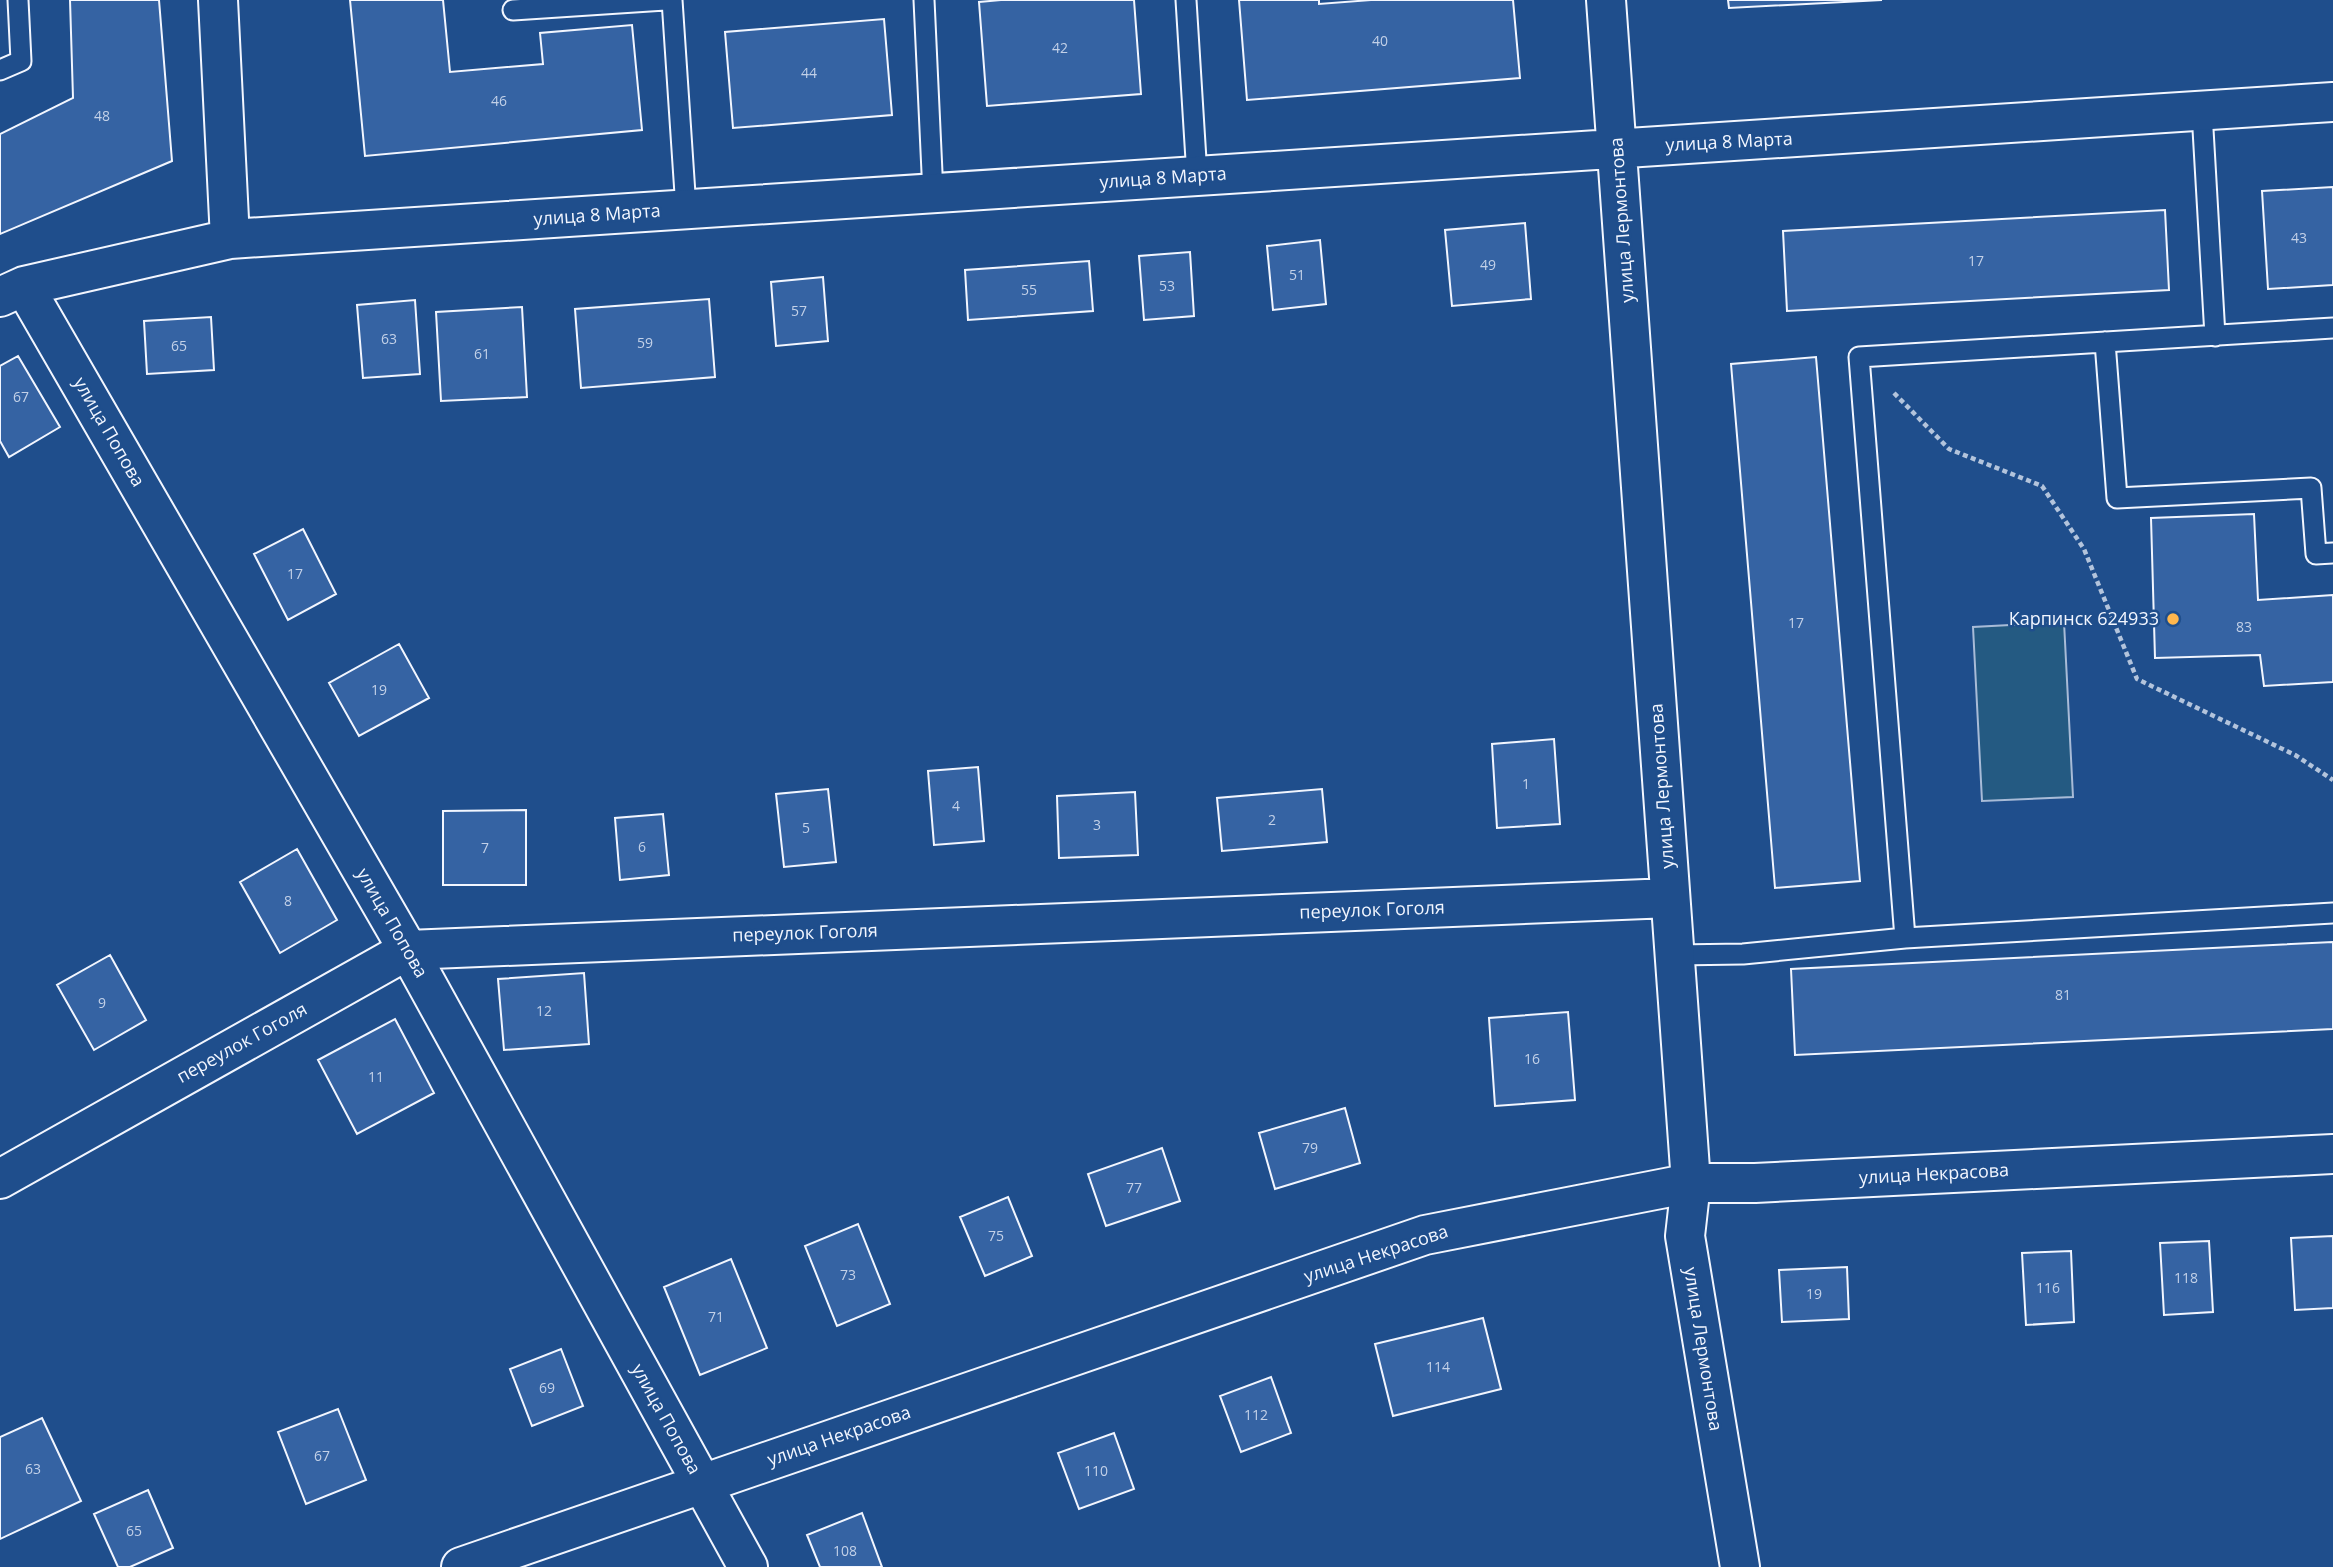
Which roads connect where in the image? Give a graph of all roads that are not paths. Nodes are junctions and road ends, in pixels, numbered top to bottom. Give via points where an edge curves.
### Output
1 (18, 0) edge
2 (218, 0) edge
3 (665, 0) edge
4 (672, 0) edge
5 (924, 0) edge
6 (1186, 0) edge
7 (1606, 0) edge
8 (513, 10) dead end
9 (0, 70) edge
10 (2333, 102) edge
11 (2202, 112) junction
12 (1616, 148) junction
13 (1197, 176) junction
14 (933, 194) junction
15 (686, 209) junction
16 (230, 239) junction
17 (12, 291) edge
18 (2333, 328) edge
19 (2215, 336) junction
20 (2105, 342) junction
21 (2333, 553) edge
22 (1671, 898) junction
23 (2333, 914) edge
24 (1905, 938) junction
25 (408, 950) junction
26 (1675, 955) junction
27 (2333, 1154) edge
28 (0, 1179) edge
29 (1691, 1182) junction
30 (701, 1484) junction
31 (461, 1567) edge
32 (748, 1567) edge
33 (1740, 1567) edge

1 - 9 lane via 21,61
2 - 16 street
3 - 8 lane
4 - 15 lane
5 - 14 lane
6 - 13 lane
7 - 12 street, улица Лермонтова
10 - 11 street, улица 8 Марта
11 - 12 street, улица 8 Марта
11 - 19 lane
12 - 13 street, улица 8 Марта
12 - 22 street, улица Лермонтова
13 - 14 street, улица 8 Марта
14 - 15 street, улица 8 Марта
15 - 16 street, улица 8 Марта
16 - 17 street, улица 8 Марта
17 - 25 street, улица Попова
18 - 19 lane
19 - 20 lane
20 - 21 lane via 2117,498 2311,488 2316,554
20 - 24 lane via 1859,357
22 - 25 street, переулок Гоголя
22 - 26 street, улица Лермонтова
23 - 24 lane
24 - 26 lane via 1743,954
25 - 28 street, переулок Гоголя
25 - 30 street, улица Попова
26 - 29 street, улица Лермонтова
27 - 29 street, улица Некрасова via 1755,1183
29 - 30 street, улица Некрасова via 1425,1235
29 - 33 street, улица Лермонтова via 1685,1237
30 - 31 street, улица Некрасова
30 - 32 street, улица Попова

